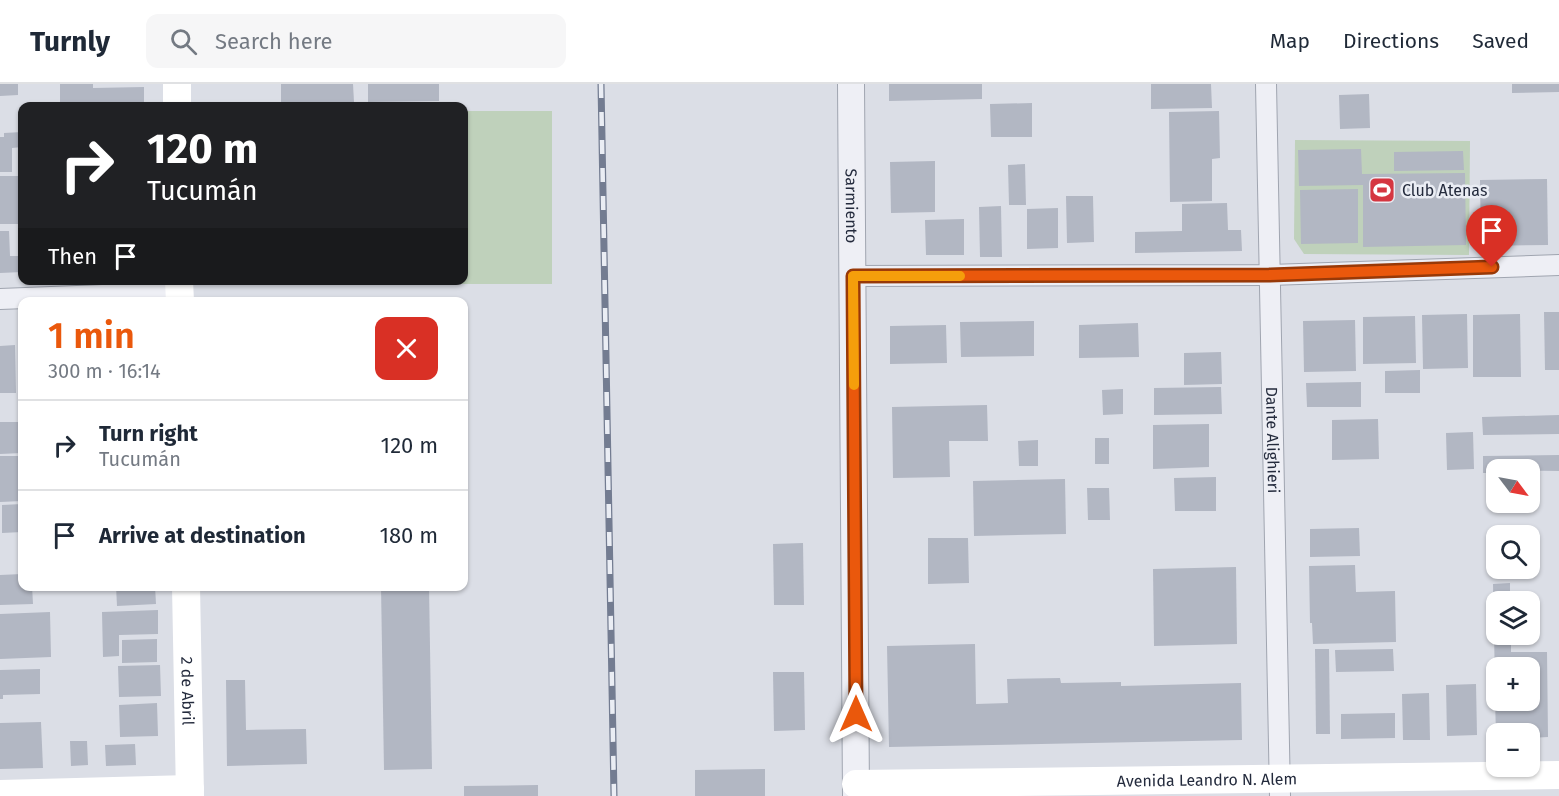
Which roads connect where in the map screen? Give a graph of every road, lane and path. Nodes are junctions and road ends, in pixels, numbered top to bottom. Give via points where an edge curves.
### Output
1 (177, 84) edge
2 (851, 84) edge
3 (1266, 84) edge
4 (177, 102) edge
5 (1559, 265) edge
6 (1269, 275) junction
7 (853, 276) junction
8 (179, 291) edge
9 (45, 297) edge
10 (18, 298) edge
11 (0, 299) edge
12 (186, 591) edge
13 (1559, 775) edge
14 (1280, 787) edge
15 (856, 790) edge
16 (190, 793) edge
17 (0, 794) edge

1 - 4 main road
2 - 7 street, Sarmiento
3 - 6 street, Dante Alighieri
5 - 6 street
6 - 7 street
6 - 14 street, Dante Alighieri
7 - 15 street, Sarmiento
8 - 9 street
10 - 11 street
12 - 16 main road, 2 de Abril
13 - 14 main road, Avenida Leandro N. Alem
14 - 15 main road, Avenida Leandro N. Alem
16 - 17 main road

